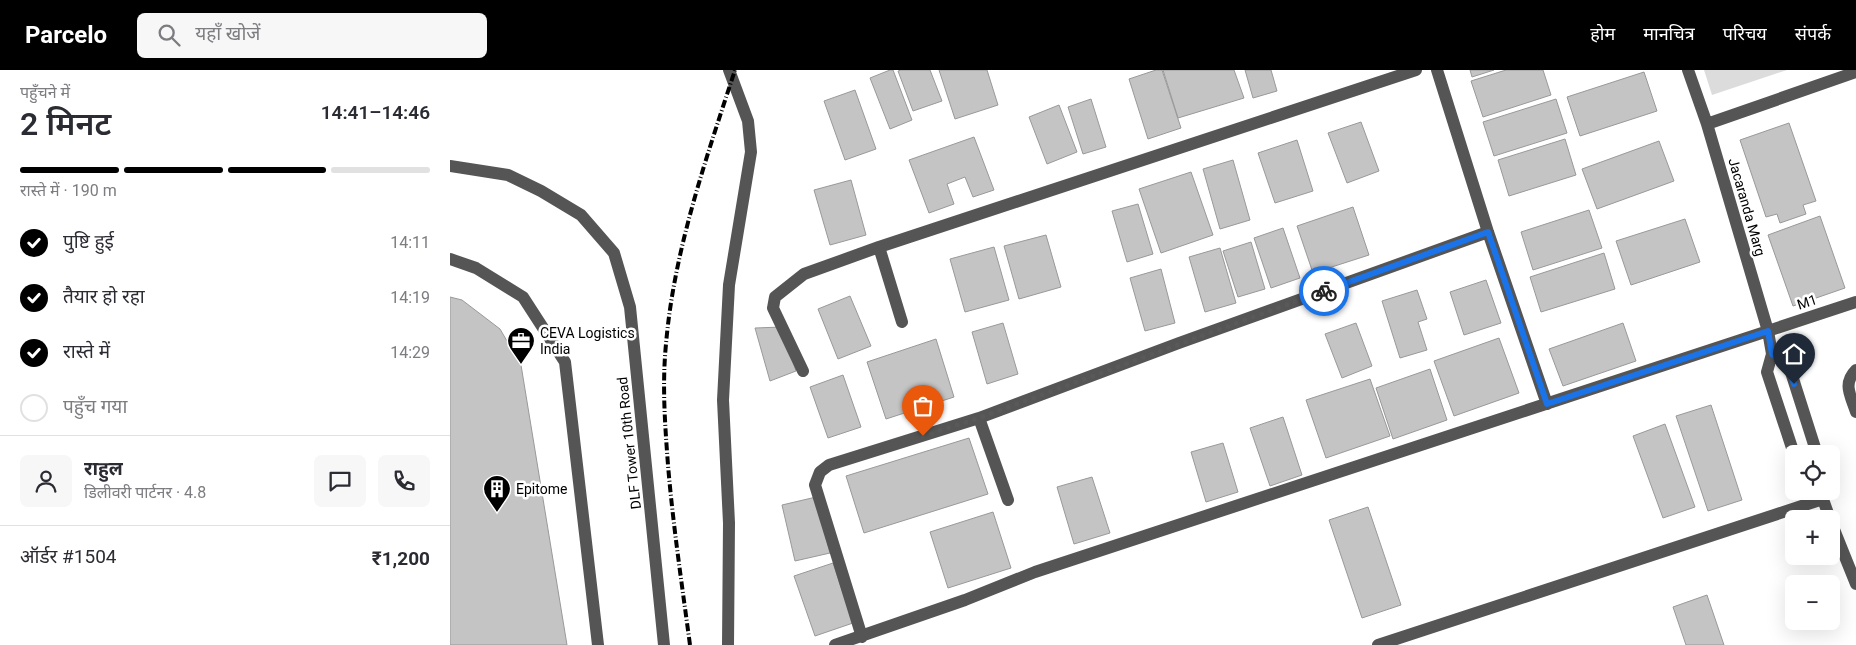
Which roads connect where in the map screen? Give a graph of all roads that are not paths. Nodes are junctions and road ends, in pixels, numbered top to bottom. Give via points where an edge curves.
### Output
1 (729, 70) edge
2 (1416, 70) edge
3 (1437, 70) edge
4 (1688, 70) edge
5 (1856, 72) edge
6 (1707, 124) junction
7 (450, 166) edge
8 (1488, 232) junction
9 (879, 247) junction
10 (450, 259) edge
11 (1856, 302) edge
12 (902, 322) dead end
13 (1768, 331) junction
14 (1772, 354) junction
15 (1856, 370) edge
16 (803, 371) dead end
17 (1547, 404) junction
18 (1856, 412) edge
19 (979, 418) junction
20 (1791, 445) edge
21 (1814, 445) edge
22 (1008, 500) dead end
23 (1806, 500) edge
24 (1840, 543) edge
25 (1856, 584) edge
26 (862, 637) junction
27 (598, 645) edge
28 (664, 645) edge
29 (728, 645) edge
30 (835, 645) edge
31 (1378, 645) edge

1 - 29 street via 748,121 751,152 729,285 723,400 729,524
2 - 9 street
3 - 8 street
4 - 6 street, Jacaranda Marg
5 - 6 street
6 - 13 street, Jacaranda Marg
7 - 28 street, DLF Tower 10th Road via 508,176 541,191 582,215 614,252 630,308
8 - 17 street
8 - 19 street
9 - 12 street
9 - 16 street via 804,274 775,297 773,308
10 - 27 street via 476,268 523,297 565,362
11 - 13 street, M1
13 - 14 street, Jacaranda Marg
13 - 17 street, M1
14 - 20 street, Jacaranda Marg via 1767,372
14 - 21 street via 1788,366
15 - 18 street via 1847,385
17 - 26 street, M1 via 1035,572
19 - 22 street
19 - 26 street via 829,465 820,472 816,485
23 - 31 street
24 - 25 street
26 - 30 street, M1

